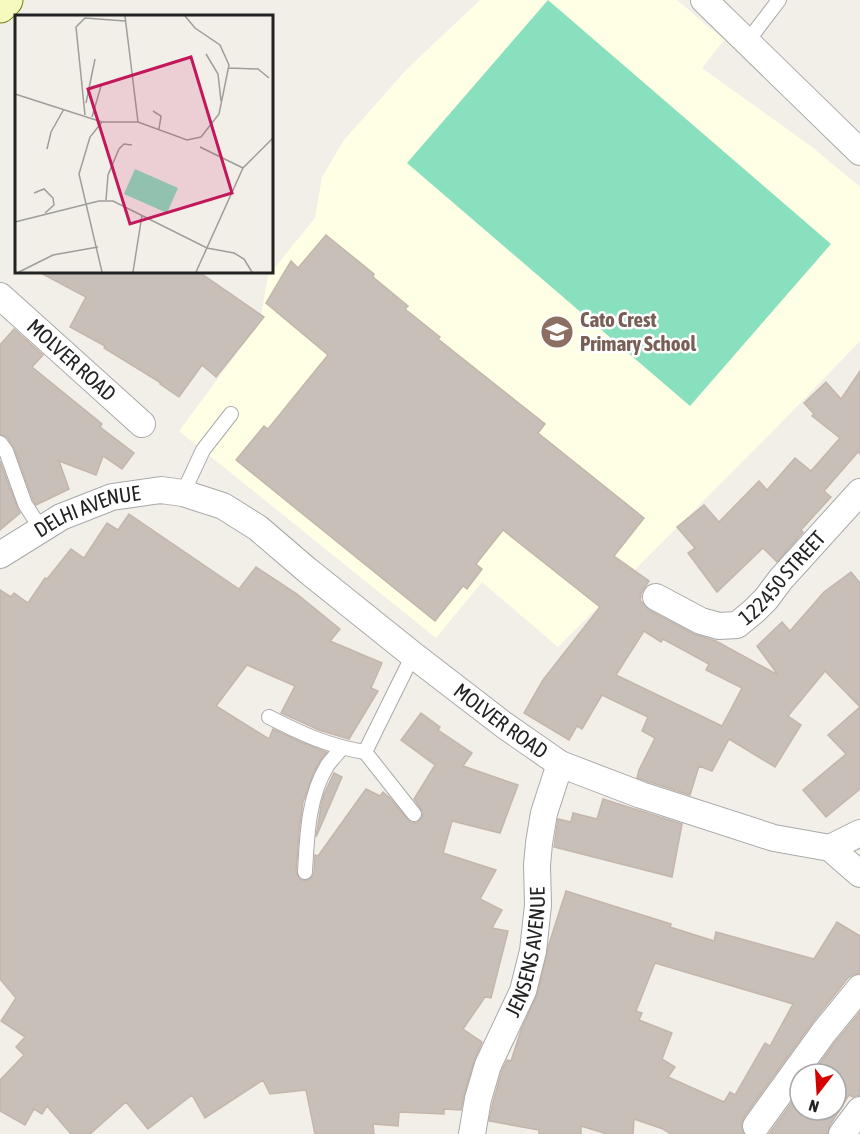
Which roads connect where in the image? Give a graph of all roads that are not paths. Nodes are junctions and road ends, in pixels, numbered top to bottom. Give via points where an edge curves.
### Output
1 (6, 0) edge
2 (704, 0) edge
3 (779, 0) edge
4 (0, 6) edge
5 (747, 42) junction
6 (860, 153) edge
7 (0, 296) edge
8 (231, 414) dead end
9 (142, 424) dead end
10 (0, 443) edge
11 (860, 492) edge
12 (183, 493) junction
13 (41, 529) junction
14 (0, 555) edge
15 (656, 597) dead end
16 (413, 655) junction
17 (268, 717) dead end
18 (342, 748) junction
19 (365, 752) junction
20 (560, 764) junction
21 (414, 814) dead end
22 (860, 833) edge
23 (830, 848) junction
24 (305, 872) dead end
25 (860, 874) edge
26 (860, 988) edge
27 (860, 1110) edge
28 (756, 1126) dead end
29 (472, 1134) edge
30 (842, 1134) edge

1 - 4 street
2 - 5 street
3 - 5 lane
5 - 6 street
7 - 9 street, MOLVER ROAD
8 - 12 lane via 203,450
10 - 13 lane via 25,504
11 - 15 street, 122450 STREET via 766,599 737,625 700,621
12 - 13 street, DELHI AVENUE via 161,490 112,497
12 - 16 street, MOLVER ROAD via 223,506 258,528
13 - 14 street, DELHI AVENUE
16 - 19 lane
16 - 20 street, MOLVER ROAD
17 - 18 lane
18 - 19 lane
18 - 24 lane via 327,766 311,809
19 - 21 lane
20 - 23 street, MOLVER ROAD via 774,838
20 - 29 street, JENSENS AVENUE via 538,843 533,951 523,991 489,1065
22 - 23 street
23 - 25 street
26 - 28 street
27 - 30 street

